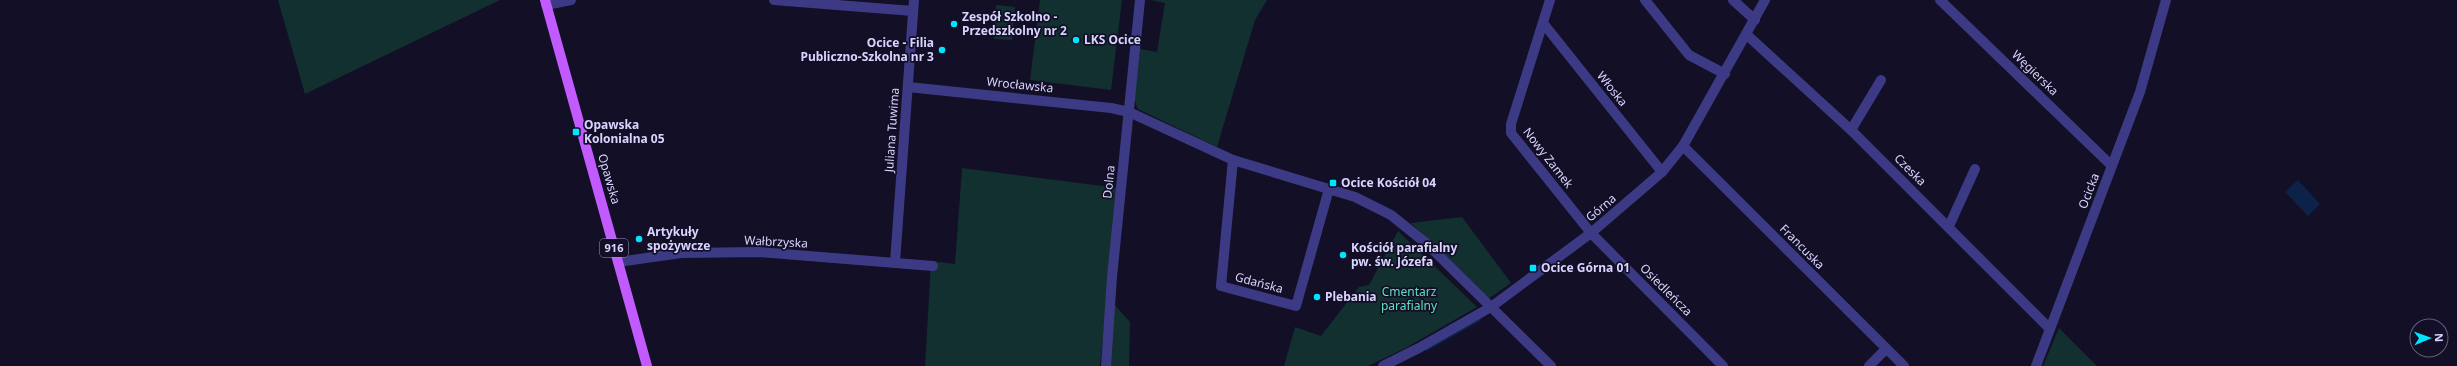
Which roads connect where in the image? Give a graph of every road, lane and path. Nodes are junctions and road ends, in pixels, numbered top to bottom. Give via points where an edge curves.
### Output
1 (571, 0) edge
2 (774, 0) edge
3 (914, 0) edge
4 (1140, 0) edge
5 (1550, 0) edge
6 (1645, 0) edge
7 (1733, 0) edge
8 (1766, 0) edge
9 (1940, 0) edge
10 (2166, 0) edge
11 (546, 2) edge
12 (913, 11) junction
13 (1755, 20) junction
14 (1543, 22) junction
15 (1747, 34) junction
16 (1725, 74) junction
17 (1881, 80) dead end
18 (908, 87) junction
19 (1128, 112) junction
20 (1851, 130) junction
21 (1683, 146) junction
22 (1233, 160) junction
23 (2112, 166) junction
24 (1975, 169) dead end
25 (1662, 172) junction
26 (1329, 189) junction
27 (1949, 226) junction
28 (1591, 233) junction
29 (618, 262) junction
30 (895, 262) junction
31 (933, 266) dead end
32 (1491, 307) junction
33 (2050, 329) junction
34 (1886, 349) junction
35 (647, 366) edge
36 (1106, 366) edge
37 (1383, 366) edge
38 (1551, 366) edge
39 (1723, 366) edge
40 (1869, 366) edge
41 (1904, 366) edge
42 (2036, 366) edge

1 - 11 street
2 - 12 street
3 - 12 street, Juliana Tuwima
4 - 19 street, Dolna
5 - 14 street, Nowy Zamek
6 - 16 street via 1690,55
7 - 13 street
8 - 13 street, Górna
9 - 23 street, Węgierska
10 - 23 street, Ocicka via 2140,92
11 - 29 main road, Opawska / 916
12 - 18 street, Juliana Tuwima
13 - 15 street, Górna
14 - 25 street, Włoska
14 - 28 street, Nowy Zamek via 1510,124 1512,133
15 - 16 street, Górna
15 - 20 street, Czeska
16 - 21 street, Górna
17 - 20 street
18 - 19 street, Wrocławska via 1101,106
18 - 30 street, Juliana Tuwima
19 - 22 street
19 - 36 street, Dolna
20 - 27 street, Czeska
21 - 25 street, Górna
21 - 34 street, Francuska
22 - 26 street
22 - 26 street, Gdańska via 1221,286 1296,306
23 - 33 street, Ocicka
24 - 27 street
25 - 28 street, Górna
26 - 32 street via 1355,197 1391,215 1427,244
27 - 33 street, Czeska
28 - 32 street, Górna
28 - 39 street, Osiedleńcza
29 - 30 street, Wałbrzyska via 681,253 759,252
29 - 35 main road, Opawska / 916
30 - 31 street, Wałbrzyska
32 - 37 street, Górna
32 - 38 street
33 - 42 street, Ocicka
34 - 40 street
34 - 41 street, Francuska

